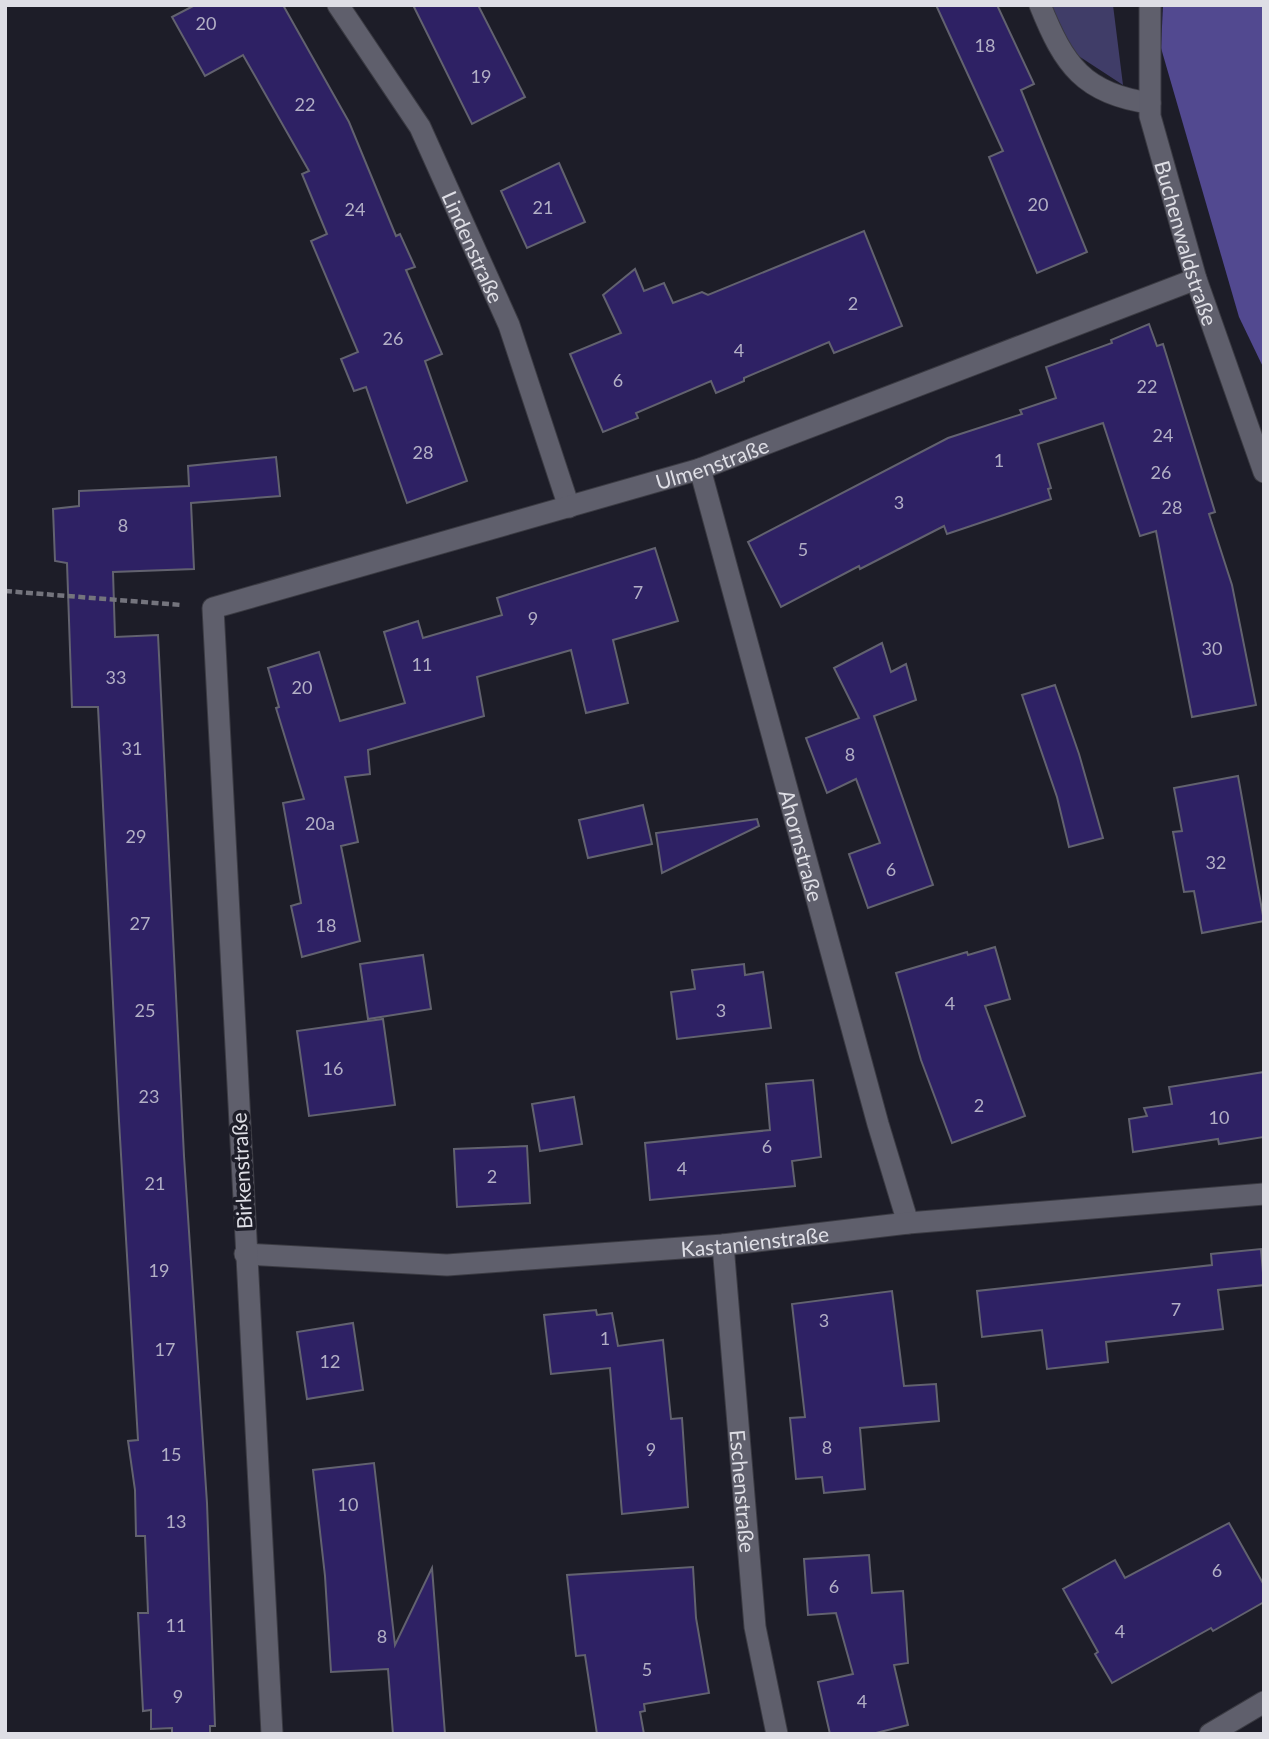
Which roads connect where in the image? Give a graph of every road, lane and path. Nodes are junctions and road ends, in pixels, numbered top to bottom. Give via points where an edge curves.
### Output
1 (338, 5) edge
2 (1041, 5) edge
3 (1150, 5) edge
4 (1150, 103) junction
5 (1196, 279) junction
6 (700, 469) junction
7 (1264, 472) edge
8 (569, 507) junction
9 (5, 592) edge
10 (213, 608) junction
11 (1264, 1194) edge
12 (908, 1223) junction
13 (723, 1245) junction
14 (246, 1254) junction
15 (1264, 1702) edge
16 (272, 1734) edge
17 (777, 1734) edge
18 (1210, 1734) edge

1 - 8 street, Lindenstraße via 420,127 509,325
2 - 4 street via 1067,60 1083,78 1105,92
3 - 4 street, Buchenwaldstraße
4 - 5 street, Buchenwaldstraße
5 - 6 street, Ulmenstraße
5 - 7 street, Buchenwaldstraße
6 - 8 street, Ulmenstraße
6 - 12 street, Ahornstraße
8 - 10 street, Ulmenstraße
9 - 10 path
10 - 14 street, Birkenstraße
11 - 12 street, Kastanienstraße
12 - 13 street, Kastanienstraße
13 - 14 street, Kastanienstraße via 447,1265
13 - 17 street, Eschenstraße via 755,1627
14 - 16 street, Birkenstraße
15 - 18 street

